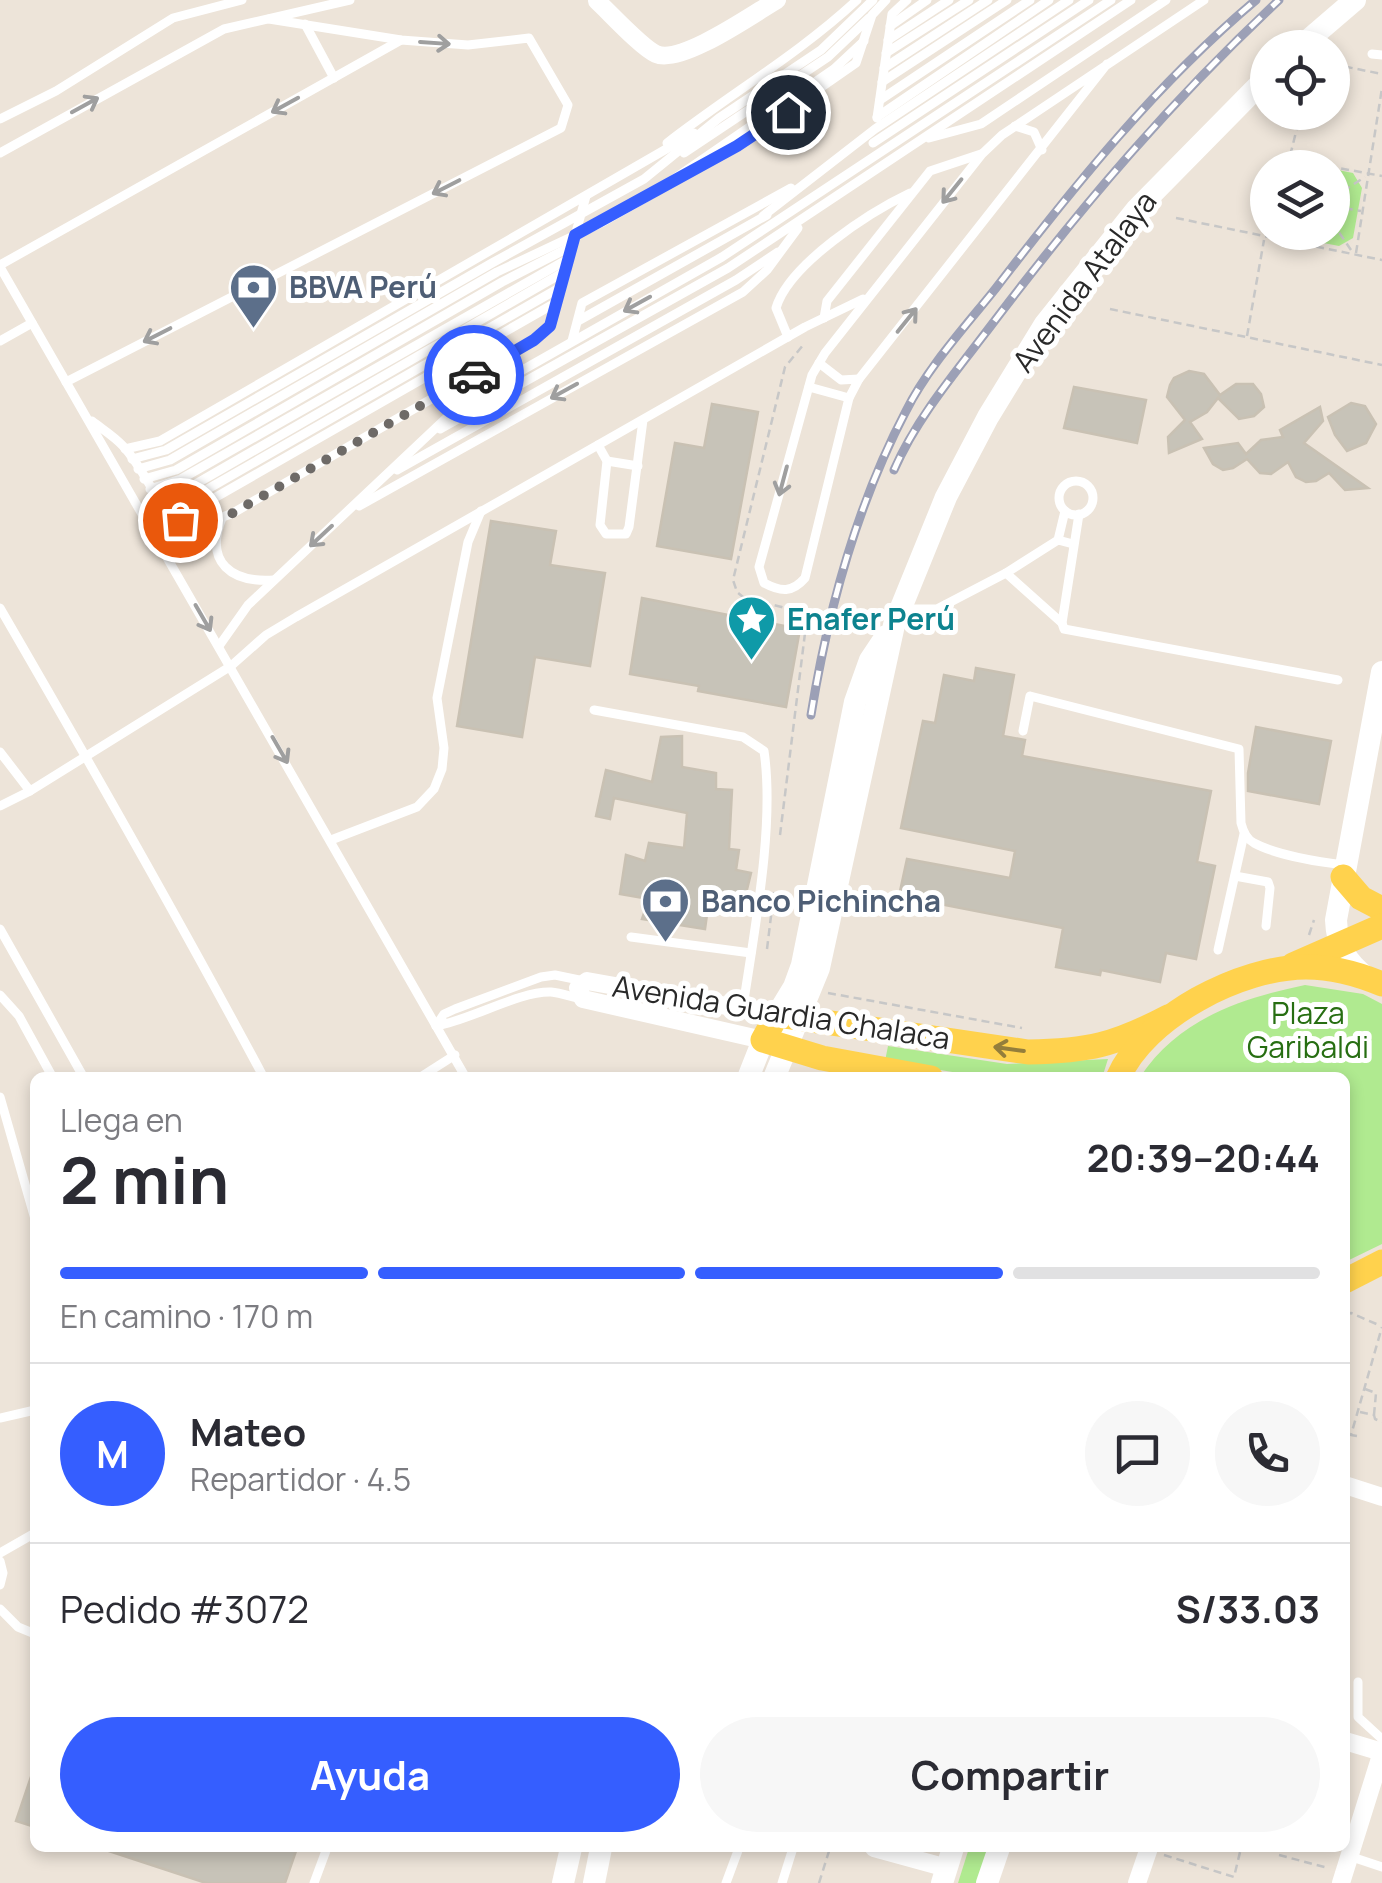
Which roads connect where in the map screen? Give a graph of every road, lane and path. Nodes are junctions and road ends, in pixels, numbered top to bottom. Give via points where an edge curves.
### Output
1 (242, 0) edge
2 (350, 0) edge
3 (597, 0) edge
4 (777, 0) edge
5 (858, 0) edge
6 (873, 0) edge
7 (886, 0) edge
8 (907, 0) edge
9 (926, 0) edge
10 (949, 0) edge
11 (969, 0) edge
12 (988, 0) edge
13 (1007, 0) edge
14 (1030, 0) edge
15 (1049, 0) edge
16 (1069, 0) edge
17 (1088, 0) edge
18 (1111, 0) edge
19 (1131, 0) edge
20 (1166, 0) edge
21 (1204, 0) edge
22 (1355, 0) edge
23 (872, 15) junction
24 (269, 19) junction
25 (305, 24) junction
26 (890, 26) junction
27 (1321, 30) edge
28 (401, 40) junction
29 (888, 40) junction
30 (886, 54) junction
31 (1108, 64) junction
32 (884, 68) junction
33 (1350, 68) edge
34 (1382, 74) edge
35 (334, 78) junction
36 (882, 82) junction
37 (1382, 88) edge
38 (1250, 94) edge
39 (880, 100) junction
40 (877, 117) junction
41 (720, 118) junction
42 (0, 119) edge
43 (1015, 126) junction
44 (876, 128) junction
45 (919, 141) junction
46 (874, 143) junction
47 (1042, 150) junction
48 (0, 153) edge
49 (982, 154) junction
50 (872, 155) junction
51 (637, 167) junction
52 (1350, 171) edge
53 (1367, 174) junction
54 (869, 176) junction
55 (1382, 176) edge
56 (644, 180) junction
57 (808, 180) junction
58 (1350, 186) edge
59 (912, 192) junction
60 (816, 193) junction
61 (586, 196) junction
62 (1350, 210) edge
63 (1362, 212) junction
64 (581, 215) junction
65 (763, 216) junction
66 (1176, 218) dead end
67 (802, 222) junction
68 (1250, 231) edge
69 (574, 240) junction
70 (1350, 247) edge
71 (782, 249) junction
72 (1266, 250) edge
73 (1333, 250) edge
74 (1355, 254) junction
75 (569, 259) junction
76 (1382, 260) edge
77 (0, 266) edge
78 (565, 272) junction
79 (561, 286) junction
80 (868, 296) junction
81 (557, 302) junction
82 (1110, 309) dead end
83 (824, 318) junction
84 (578, 321) junction
85 (32, 323) junction
86 (788, 337) junction
87 (1246, 337) junction
88 (0, 341) edge
89 (572, 341) junction
90 (818, 363) junction
91 (1382, 365) edge
92 (859, 380) junction
93 (66, 382) junction
94 (809, 387) junction
95 (849, 398) junction
96 (86, 416) junction
97 (643, 420) junction
98 (425, 438) junction
99 (598, 445) junction
100 (125, 449) junction
101 (132, 459) junction
102 (607, 461) junction
103 (638, 466) junction
104 (138, 469) junction
105 (381, 479) junction
106 (157, 498) junction
107 (482, 510) junction
108 (1065, 511) junction
109 (344, 514) junction
110 (1078, 514) junction
111 (222, 518) junction
112 (1058, 540) junction
113 (1074, 544) junction
114 (1006, 573) junction
115 (274, 580) junction
116 (0, 608) edge
117 (897, 617) junction
118 (1062, 623) junction
119 (219, 646) junction
120 (231, 666) junction
121 (1382, 672) edge
122 (1338, 680) dead end
123 (594, 710) dead end
124 (1023, 730) dead end
125 (1376, 744) edge
126 (0, 752) edge
127 (88, 755) junction
128 (30, 791) junction
129 (0, 806) edge
130 (1244, 834) junction
131 (332, 840) junction
132 (779, 845) dead end
133 (1344, 871) junction
134 (1235, 876) junction
135 (776, 879) dead end
136 (1382, 910) edge
137 (1266, 926) dead end
138 (1382, 926) edge
139 (0, 930) edge
140 (631, 937) dead end
141 (1339, 944) junction
142 (1218, 950) dead end
143 (6, 952) edge
144 (751, 953) junction
145 (1279, 970) junction
146 (747, 979) junction
147 (1374, 981) edge
148 (585, 990) junction
149 (812, 990) junction
150 (0, 995) edge
151 (682, 997) junction
152 (743, 1008) junction
153 (788, 1016) junction
154 (1168, 1016) junction
155 (677, 1019) junction
156 (436, 1026) junction
157 (1026, 1029) dead end
158 (774, 1044) junction
159 (455, 1055) junction
160 (50, 1072) edge
161 (80, 1072) edge
162 (261, 1072) edge
163 (428, 1072) edge
164 (463, 1072) edge
165 (753, 1072) edge
166 (774, 1072) edge
167 (898, 1072) edge
168 (1122, 1072) edge
169 (0, 1098) edge
170 (30, 1201) edge
171 (1350, 1314) edge
172 (1382, 1327) edge
173 (1365, 1390) junction
174 (30, 1411) edge
175 (1358, 1412) junction
176 (1374, 1414) junction
177 (0, 1418) edge
178 (1382, 1422) edge
179 (1357, 1436) dead end
180 (1350, 1487) edge
181 (1382, 1497) edge
182 (30, 1536) edge
183 (0, 1553) edge
184 (0, 1561) edge
185 (0, 1584) edge
186 (0, 1608) edge
187 (30, 1632) edge
188 (1358, 1682) dead end
189 (1382, 1739) edge
190 (1350, 1742) edge
191 (1382, 1752) edge
192 (326, 1852) edge
193 (570, 1852) edge
194 (600, 1852) edge
195 (738, 1852) edge
196 (792, 1852) edge
197 (829, 1852) edge
198 (890, 1852) edge
199 (998, 1852) edge
200 (1147, 1852) edge
201 (1157, 1852) edge
202 (1240, 1852) edge
203 (1279, 1855) dead end
204 (947, 1866) edge
205 (1382, 1867) edge
206 (1345, 1871) edge
207 (989, 1882) edge
208 (314, 1883) edge
209 (564, 1883) edge
210 (594, 1883) edge
211 (726, 1883) edge
212 (782, 1883) edge
213 (819, 1883) edge
214 (1137, 1883) edge

1 - 42 lane via 173,18
2 - 24 lane
3 - 4 street via 655,54 668,56
5 - 51 lane
6 - 41 lane via 821,50
7 - 23 lane
8 - 26 lane
9 - 26 lane
10 - 29 lane
11 - 30 lane
12 - 32 lane
13 - 36 lane
14 - 39 lane
15 - 40 lane
16 - 44 lane
17 - 46 lane
18 - 50 lane
19 - 45 lane
20 - 45 lane via 981,124
21 - 31 lane
22 - 27 main road
23 - 56 lane via 828,57
23 - 69 lane via 864,41 834,68
24 - 25 lane
48 -> 24 lane via 224,30
25 - 28 lane
25 - 35 lane
26 - 29 lane
28 - 35 lane
28 -> 93 lane via 468,46 529,38 568,105 561,128
29 - 30 lane
30 - 32 lane
31 - 43 lane
31 - 47 lane
32 - 36 lane
33 - 34 path
35 -> 77 lane
36 - 39 lane
37 - 53 path
38 - 117 main road, Avenida Atalaya via 1136,210 1045,324 946,497
39 - 40 lane
40 - 44 lane
41 - 51 lane
41 - 56 lane
43 - 47 lane via 1034,132
43 - 49 lane
44 - 46 lane
44 - 57 lane
45 - 54 lane
46 - 50 lane
92 -> 47 lane
49 - 59 lane via 938,166
49 -> 80 lane
50 - 54 lane
50 - 60 lane
51 - 61 lane
52 - 53 path
53 - 55 path
53 - 58 path
53 - 63 path
54 - 67 lane
56 - 64 lane
57 - 65 lane
57 - 84 lane via 582,303
59 - 83 lane via 827,301
59 - 86 lane via 825,246 782,295 776,308
60 - 65 lane
60 -> 89 lane via 722,256
61 - 64 lane
61 - 100 lane via 160,440
62 - 63 path
63 - 74 path
64 - 69 lane
64 - 101 lane via 166,450
65 - 84 lane
66 - 68 path
67 - 71 lane
67 - 98 lane
69 - 75 lane
69 - 104 lane via 497,272 170,460
69 - 106 lane via 176,470
70 - 74 path
71 - 105 lane
71 -> 109 lane via 743,292
72 - 87 path
73 - 74 path
74 - 76 path
75 - 78 lane
75 - 106 lane
77 - 85 lane
78 - 79 lane
78 - 106 lane via 187,488
79 - 81 lane
79 - 106 lane via 192,498
80 - 83 lane
80 - 90 lane
81 - 106 lane via 198,508
81 - 111 lane via 550,326 534,340
82 - 87 path
83 - 86 lane
83 - 132 path via 785,367 733,580 743,597 806,617
84 - 89 lane
85 - 88 lane
85 - 93 lane
86 - 97 lane
87 - 91 path
89 - 98 lane via 460,406
90 - 92 lane via 841,380
90 - 94 lane
92 - 95 lane
93 - 96 lane
94 - 95 lane
94 -> 95 lane via 759,567 764,583 780,591 797,588 805,578
96 - 100 lane
96 -> 119 lane
97 - 99 lane
97 - 103 lane
98 - 105 lane
99 - 102 lane
99 - 107 lane
100 - 101 lane
101 - 104 lane
102 - 103 lane
102 - 103 lane via 600,525 606,534 626,534
104 - 106 lane
105 - 109 lane
106 - 111 lane via 180,520
107 - 120 lane via 296,616
107 - 131 lane via 468,542 437,698 444,748 434,789 417,807
108 - 110 lane
108 - 110 lane via 1060,490 1080,481 1092,498
108 - 112 lane
109 -> 115 lane
110 - 113 lane
111 - 115 lane via 216,551 225,568 252,582
112 - 113 lane
112 - 114 lane
113 - 118 lane
114 - 117 lane via 937,610
114 - 118 lane
115 - 119 lane
116 - 127 lane
117 - 149 main road, Avenida Atalaya
117 - 153 main road, Avenida Atalaya via 870,660 855,702
118 - 122 lane via 1068,632
119 - 120 lane
120 - 127 lane
120 -> 131 lane
121 - 125 main road
123 - 144 lane via 743,737 764,751 766,826
124 - 130 lane via 1030,696 1239,749
125 - 133 main road
126 - 128 lane
127 - 128 lane
127 - 162 lane
128 - 129 lane
130 - 133 lane
130 - 134 lane
131 - 156 lane
133 - 136 main road via 1361,898
133 - 141 main road
134 - 137 lane via 1268,882
134 - 142 lane
135 - 146 path via 768,946
138 - 141 main road
139 - 143 lane
140 - 144 lane
141 - 145 main road
141 - 147 main road via 1355,969
143 - 161 lane
144 - 146 lane
145 - 147 main road via 1336,970
145 - 154 main road
146 - 152 lane
148 - 151 street, Avenida Guardia Chalaca
148 - 155 street, Avenida Guardia Chalaca
148 - 156 lane via 532,994
148 - 156 lane via 555,975 542,977 454,1009
149 - 153 main road, Avenida Atalaya
149 - 157 path
150 - 160 lane
151 - 152 street, Avenida Guardia Chalaca
151 - 155 street
152 - 153 street, Avenida Guardia Chalaca
154 -> 153 main road, Avenida Guardia Chalaca via 1106,1046 1070,1052 1028,1052
153 - 158 main road, Avenida Atalaya
154 - 168 main road
155 - 158 street, Avenida Guardia Chalaca
156 - 159 lane
158 - 165 main road
158 - 166 main road
158 - 167 main road, Avenida Guardia Chalaca
159 - 163 lane
159 - 164 lane
169 - 170 lane
171 - 172 path
172 - 173 path
173 - 175 path
173 - 176 path via 1376,1393
174 - 177 lane
175 - 176 path
175 - 179 path via 1352,1435
176 - 178 path
180 - 181 street
182 - 183 lane
184 - 185 lane
186 - 187 lane
188 - 189 lane via 1358,1717
190 - 191 street
191 - 206 street
192 - 208 lane
193 - 209 main road
194 - 210 main road
195 - 211 lane
196 - 212 lane
197 - 213 path
198 - 204 street
199 - 207 main road
200 - 214 street
201 - 202 path via 1234,1877
203 - 206 path
205 - 206 lane

